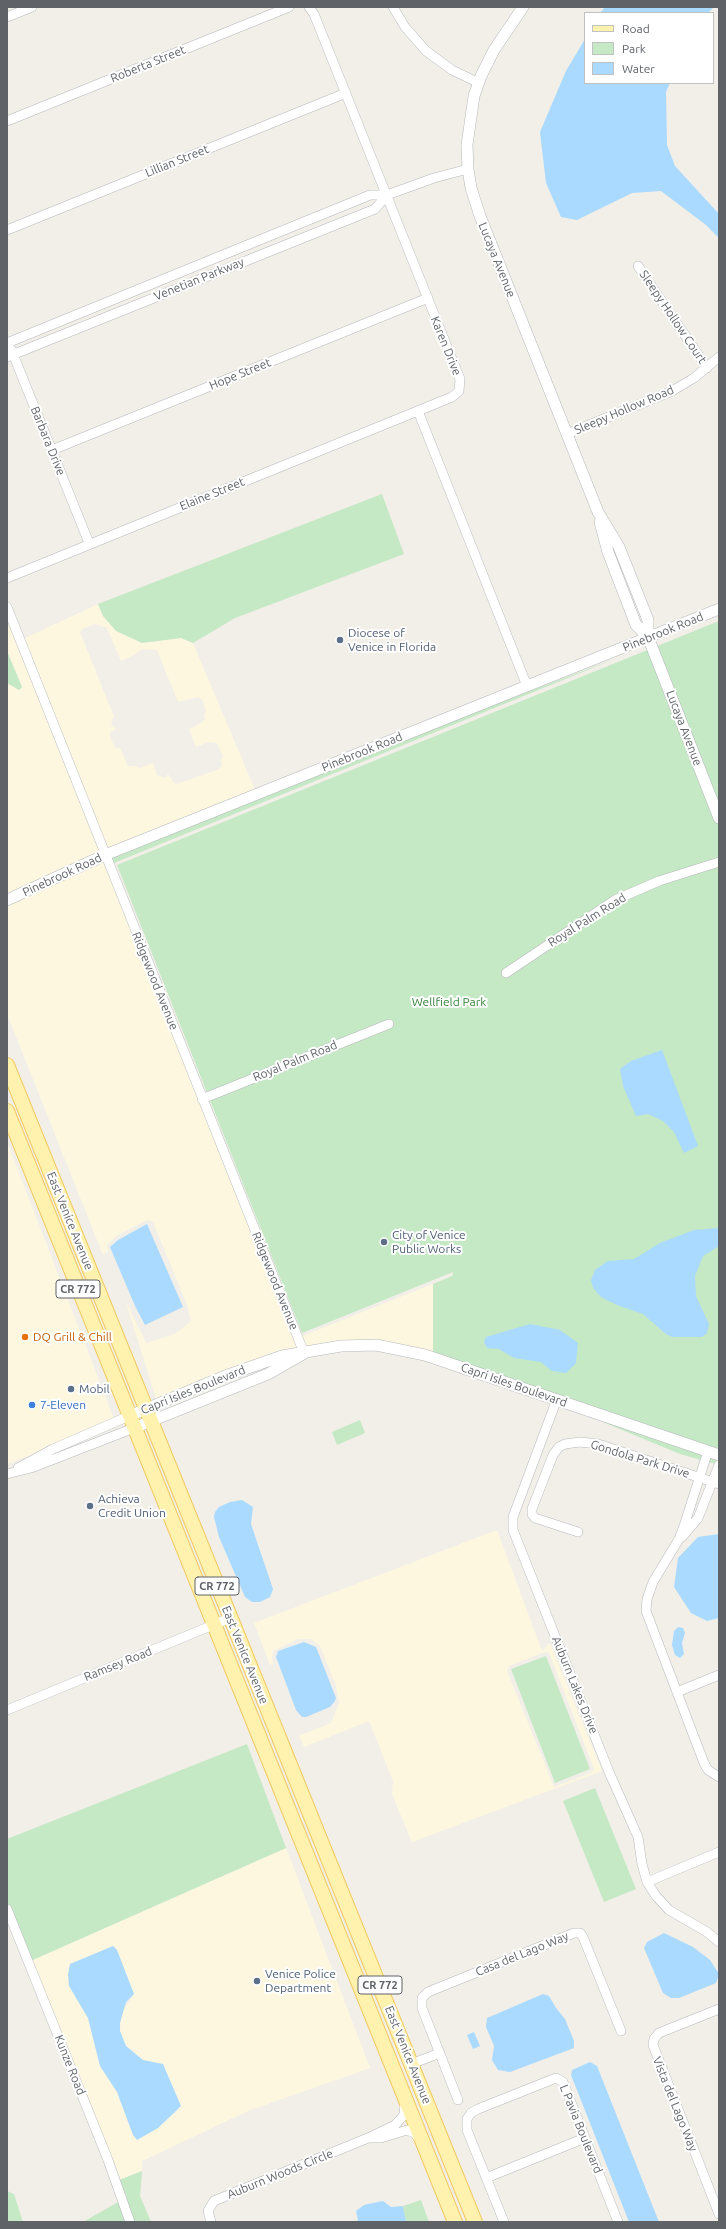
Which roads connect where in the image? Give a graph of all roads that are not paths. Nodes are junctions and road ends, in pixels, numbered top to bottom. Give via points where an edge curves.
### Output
1 (32, 7) edge
2 (289, 7) edge
3 (309, 7) edge
4 (393, 7) edge
5 (523, 7) edge
6 (7, 17) edge
7 (478, 83) junction
8 (346, 93) junction
9 (7, 121) edge
10 (468, 170) junction
11 (387, 195) junction
12 (7, 230) edge
13 (252, 242) junction
14 (258, 256) junction
15 (638, 266) dead end
16 (134, 291) junction
17 (428, 298) junction
18 (139, 304) junction
19 (8, 341) edge
20 (10, 356) edge
21 (719, 357) edge
22 (707, 368) junction
23 (418, 411) junction
24 (567, 434) junction
25 (52, 450) junction
26 (89, 544) junction
27 (7, 578) edge
28 (7, 608) edge
29 (719, 609) edge
30 (648, 637) junction
31 (527, 686) junction
32 (719, 818) edge
33 (105, 855) junction
34 (719, 862) edge
35 (7, 900) edge
36 (506, 973) dead end
37 (389, 1024) dead end
38 (7, 1065) edge
39 (202, 1099) junction
40 (7, 1104) edge
41 (7, 1112) edge
42 (27, 1161) junction
43 (47, 1164) junction
44 (83, 1253) junction
45 (304, 1353) junction
46 (557, 1399) junction
47 (145, 1408) junction
48 (131, 1422) junction
49 (151, 1422) junction
50 (708, 1451) junction
51 (719, 1455) edge
52 (719, 1465) edge
53 (10, 1473) edge
54 (699, 1478) junction
55 (716, 1483) edge
56 (578, 1532) dead end
57 (679, 1539) junction
58 (230, 1618) junction
59 (214, 1624) junction
60 (719, 1675) edge
61 (677, 1692) junction
62 (7, 1710) edge
63 (267, 1754) junction
64 (719, 1777) edge
65 (719, 1852) edge
66 (647, 1882) junction
67 (339, 1883) junction
68 (7, 1909) edge
69 (719, 1941) edge
70 (719, 2009) edge
71 (621, 2031) dead end
72 (440, 2053) junction
73 (411, 2064) junction
74 (399, 2085) junction
75 (458, 2100) dead end
76 (368, 2138) junction
77 (585, 2138) junction
78 (425, 2146) junction
79 (486, 2178) junction
80 (719, 2214) edge
81 (130, 2222) edge
82 (211, 2222) edge
83 (455, 2222) edge
84 (475, 2222) edge
85 (504, 2222) edge
86 (618, 2222) edge

1 - 6 street
2 - 9 street, Roberta Street
3 - 8 street, Karen Drive
4 - 7 street via 405,27 426,51 452,70
5 - 7 street, Lucaya Avenue via 494,50
7 - 10 street, Lucaya Avenue via 469,124
8 - 11 street, Karen Drive
8 - 12 street, Lillian Street
10 - 11 street, Venetian Parkway via 434,178
10 - 24 street, Lucaya Avenue via 480,216
11 - 13 street, Venetian Parkway via 370,195
11 - 14 street, Venetian Parkway via 375,209
11 - 17 street, Karen Drive
13 - 14 street
13 - 16 street, Venetian Parkway
14 - 18 street, Venetian Parkway
15 - 22 street, Sleepy Hollow Court
16 - 18 street
16 - 19 street, Venetian Parkway
17 - 23 street, Karen Drive via 460,385 459,391 452,397
17 - 25 street, Hope Street
18 - 20 street, Venetian Parkway
19 - 20 street, Barbara Drive
20 - 25 street, Barbara Drive
21 - 22 street, Sleepy Hollow Road
22 - 24 street, Sleepy Hollow Road via 656,399
23 - 26 street, Elaine Street
23 - 31 street
24 - 30 street, Lucaya Avenue via 598,512 608,552 628,605 636,625
25 - 26 street, Barbara Drive
26 - 27 street, Elaine Street
28 - 33 street, Ridgewood Avenue
29 - 30 street, Pinebrook Road
30 - 31 street, Pinebrook Road
30 - 32 street, Lucaya Avenue
31 - 33 street, Pinebrook Road
33 - 35 street, Pinebrook Road
33 - 39 street, Ridgewood Avenue
34 - 36 street, Royal Palm Road via 659,881 615,900
37 - 39 street, Royal Palm Road
38 - 43 main road, East Venice Avenue / CR 772
39 - 45 street, Ridgewood Avenue
40 - 43 main road via 17,1117 36,1154
41 - 42 main road, East Venice Avenue / CR 772
42 - 44 main road via 44,1174 70,1237
42 - 48 main road, East Venice Avenue / CR 772
43 - 44 main road, East Venice Avenue / CR 772
44 - 47 main road, East Venice Avenue / CR 772
45 - 46 street, Capri Isles Boulevard via 351,1345 399,1348
45 - 47 street, Capri Isles Boulevard via 256,1364
45 - 49 street, Capri Isles Boulevard via 268,1374
46 - 50 street, Capri Isles Boulevard
46 - 66 street, Auburn Lakes Drive via 512,1525 609,1772 636,1833
47 - 48 street, Capri Isles Boulevard
47 - 49 main road, East Venice Avenue / CR 772
48 - 49 street, Capri Isles Boulevard
48 - 53 street via 31,1468
48 - 53 street via 31,1459
48 - 59 main road, East Venice Avenue / CR 772
49 - 58 main road, East Venice Avenue / CR 772
50 - 51 street, Capri Isles Boulevard
50 - 54 street, Gondola Park Drive
52 - 55 street, Gondola Park Drive
54 - 55 street, Gondola Park Drive
54 - 56 street, Gondola Park Drive via 598,1444 580,1442 558,1447 532,1514 535,1518
54 - 57 street, Gondola Park Drive
55 - 57 street, Gondola Park Drive via 698,1518
57 - 61 street, Gondola Park Drive via 653,1582 646,1611
58 - 59 street, Ramsey Road
58 - 67 main road, East Venice Avenue / CR 772
59 - 62 street, Ramsey Road
59 - 63 main road, East Venice Avenue / CR 772
60 - 61 street
61 - 64 street, Gondola Park Drive via 704,1763 711,1773
63 - 67 main road via 286,1783 323,1870
63 - 74 main road, East Venice Avenue / CR 772
65 - 66 street
66 - 69 street, Auburn Lakes Drive via 669,1910
67 - 73 main road, East Venice Avenue / CR 772
68 - 81 street, Kunze Road via 108,2160
70 - 80 street, Vista del Lago Way via 659,2033 653,2045
71 - 72 street, Casa del Lago Way via 583,1937 577,1933 425,1994 421,2003 422,2008
72 - 73 street
72 - 75 street, Casa del Lago Way
73 - 84 main road, East Venice Avenue / CR 772
74 - 76 street, Auburn Woods Circle via 406,2104 402,2119
74 - 78 main road, East Venice Avenue / CR 772
76 - 78 street, Auburn Woods Circle via 381,2138 407,2130 417,2135
76 - 82 street, Auburn Woods Circle via 215,2200 209,2208
77 - 79 street
77 - 79 street, L Pavia Boulevard via 563,2082 559,2078 478,2108 468,2116 466,2126
77 - 86 street, L Pavia Boulevard
78 - 83 main road, East Venice Avenue / CR 772
79 - 85 street, L Pavia Boulevard

